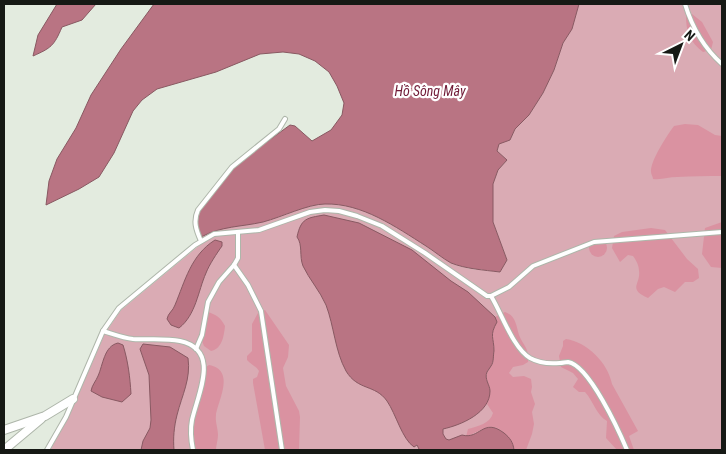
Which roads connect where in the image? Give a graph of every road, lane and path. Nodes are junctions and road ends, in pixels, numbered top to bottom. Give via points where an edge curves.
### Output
1 (685, 4) edge
2 (722, 64) edge
3 (285, 119) dead end
4 (238, 232) junction
5 (722, 232) edge
6 (201, 241) junction
7 (234, 265) junction
8 (492, 296) junction
9 (103, 331) junction
10 (196, 349) junction
11 (74, 400) junction
12 (45, 416) junction
13 (4, 430) edge
14 (4, 450) edge
15 (47, 450) edge
16 (193, 450) edge
17 (282, 450) edge
18 (627, 450) edge

1 - 2 lane via 710,54
3 - 6 lane via 279,130 232,167 198,210 195,224
4 - 6 lane via 214,234
4 - 7 lane via 238,258
4 - 8 lane via 268,227 310,212 339,211 382,226 425,252 482,294
5 - 8 lane via 594,242 533,266 509,287
6 - 9 lane via 125,302
7 - 10 lane via 208,302
7 - 17 lane via 262,312
8 - 18 lane via 514,339 530,358 544,363 568,362 586,376 618,428
9 - 10 lane via 131,339 178,341
9 - 11 lane
10 - 16 lane via 203,356 204,367 190,436
11 - 12 street
11 - 15 lane
12 - 13 street
12 - 14 street

